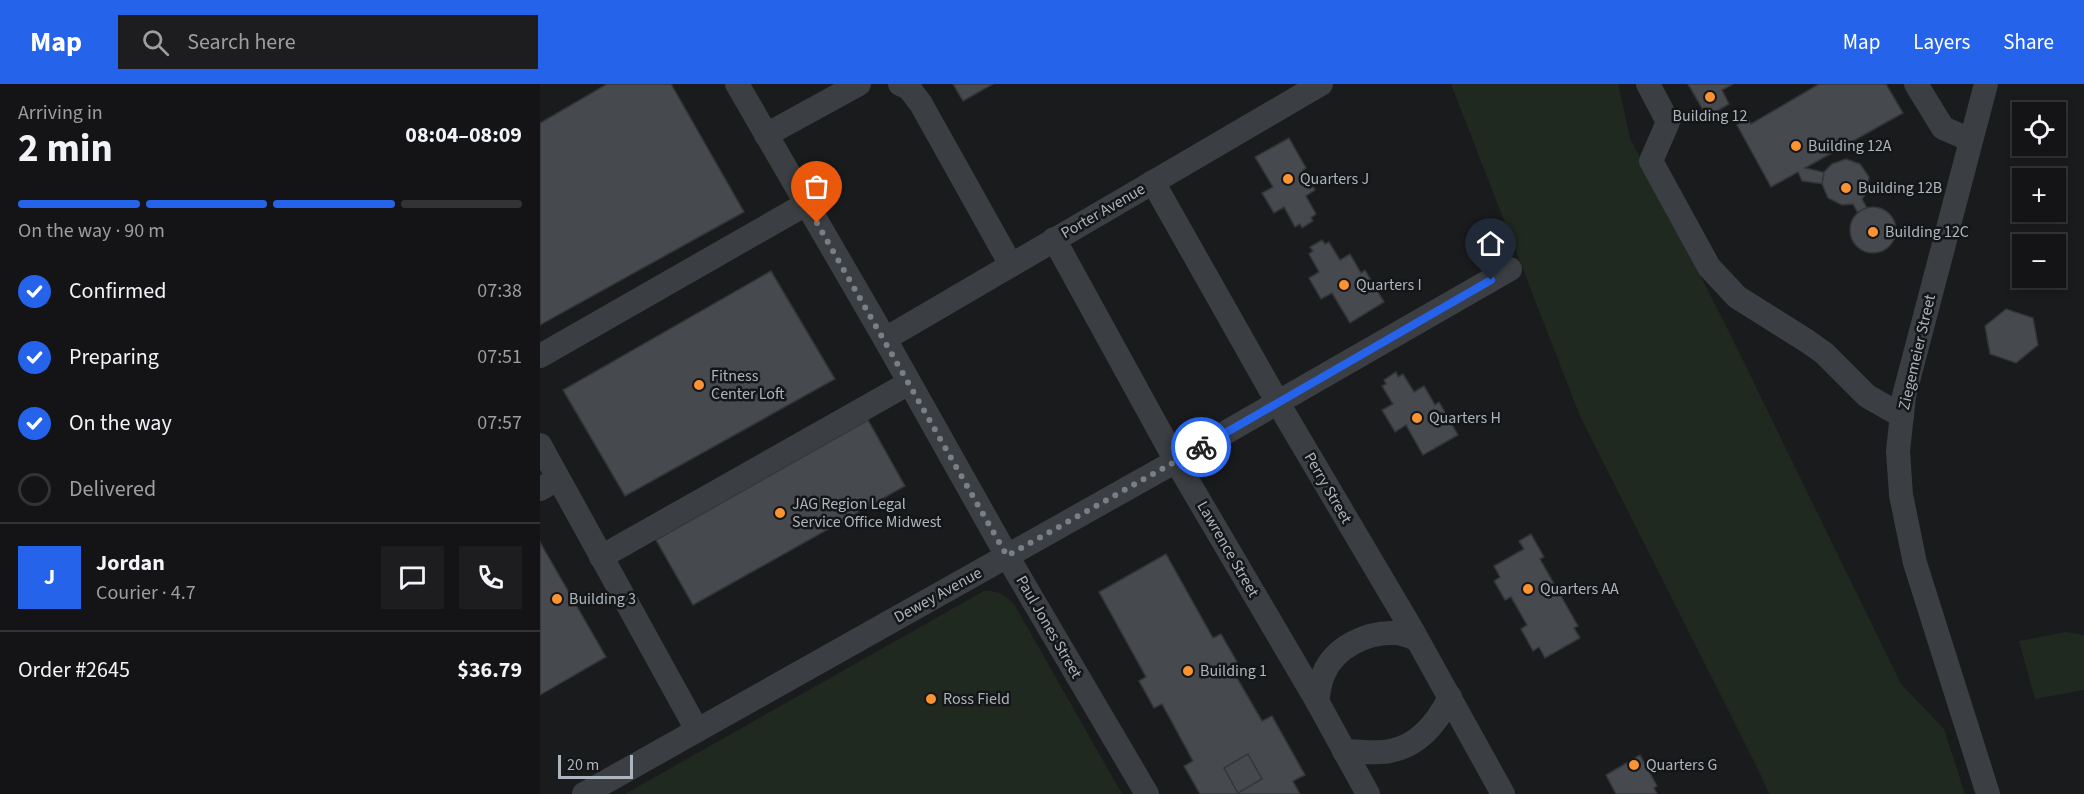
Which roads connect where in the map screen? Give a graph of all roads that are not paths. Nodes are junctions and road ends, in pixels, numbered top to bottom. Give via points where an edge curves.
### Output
1 (737, 84) edge
2 (860, 84) edge
3 (900, 84) edge
4 (1321, 84) edge
5 (1648, 84) edge
6 (1917, 84) edge
7 (1986, 84) edge
8 (766, 135) junction
9 (1971, 140) junction
10 (1153, 182) junction
11 (806, 204) junction
12 (1054, 239) junction
13 (1011, 265) junction
14 (1510, 269) dead end
15 (885, 339) junction
16 (540, 356) edge
17 (909, 382) junction
18 (1278, 403) junction
19 (1902, 416) junction
20 (540, 445) edge
21 (1176, 461) junction
22 (549, 484) edge
23 (601, 556) junction
24 (1007, 556) junction
25 (1416, 639) junction
26 (1450, 696) junction
27 (1317, 701) junction
28 (697, 730) junction
29 (1344, 751) junction
30 (584, 794) edge
31 (1147, 794) edge
32 (1368, 794) edge
33 (1503, 794) edge
34 (1988, 794) edge

1 - 8 street, Paul Jones Street
2 - 8 street
3 - 13 street via 909,88 921,104
4 - 10 street, Porter Avenue
5 - 19 street via 1668,122 1651,161 1709,267 1737,297 1807,340 1867,396
6 - 9 street via 1943,128
7 - 9 street, Ziegemeier Street
8 - 11 street, Paul Jones Street
9 - 19 street, Ziegemeier Street
10 - 12 street, Porter Avenue
10 - 18 street, Perry Street
11 - 15 street, Paul Jones Street
11 - 16 street
12 - 13 street, Porter Avenue
12 - 21 street, Lawrence Street
13 - 15 street, Porter Avenue
14 - 18 street, Dewey Avenue
15 - 17 street, Paul Jones Street
17 - 23 street
17 - 24 street, Paul Jones Street
18 - 21 street, Dewey Avenue
18 - 25 street, Perry Street
19 - 34 street, Ziegemeier Street via 1898,451 1901,495 1915,563
20 - 22 street
21 - 24 street, Dewey Avenue
21 - 27 street, Lawrence Street
22 - 23 street
23 - 28 street
24 - 28 street, Dewey Avenue
24 - 31 street, Paul Jones Street
25 - 26 street, Perry Street
25 - 27 street via 1395,632 1353,643 1336,656 1324,673
26 - 29 street via 1439,717 1408,746 1390,752
26 - 33 street, Perry Street
27 - 29 street, Lawrence Street
28 - 30 street, Dewey Avenue
29 - 32 street, Lawrence Street

